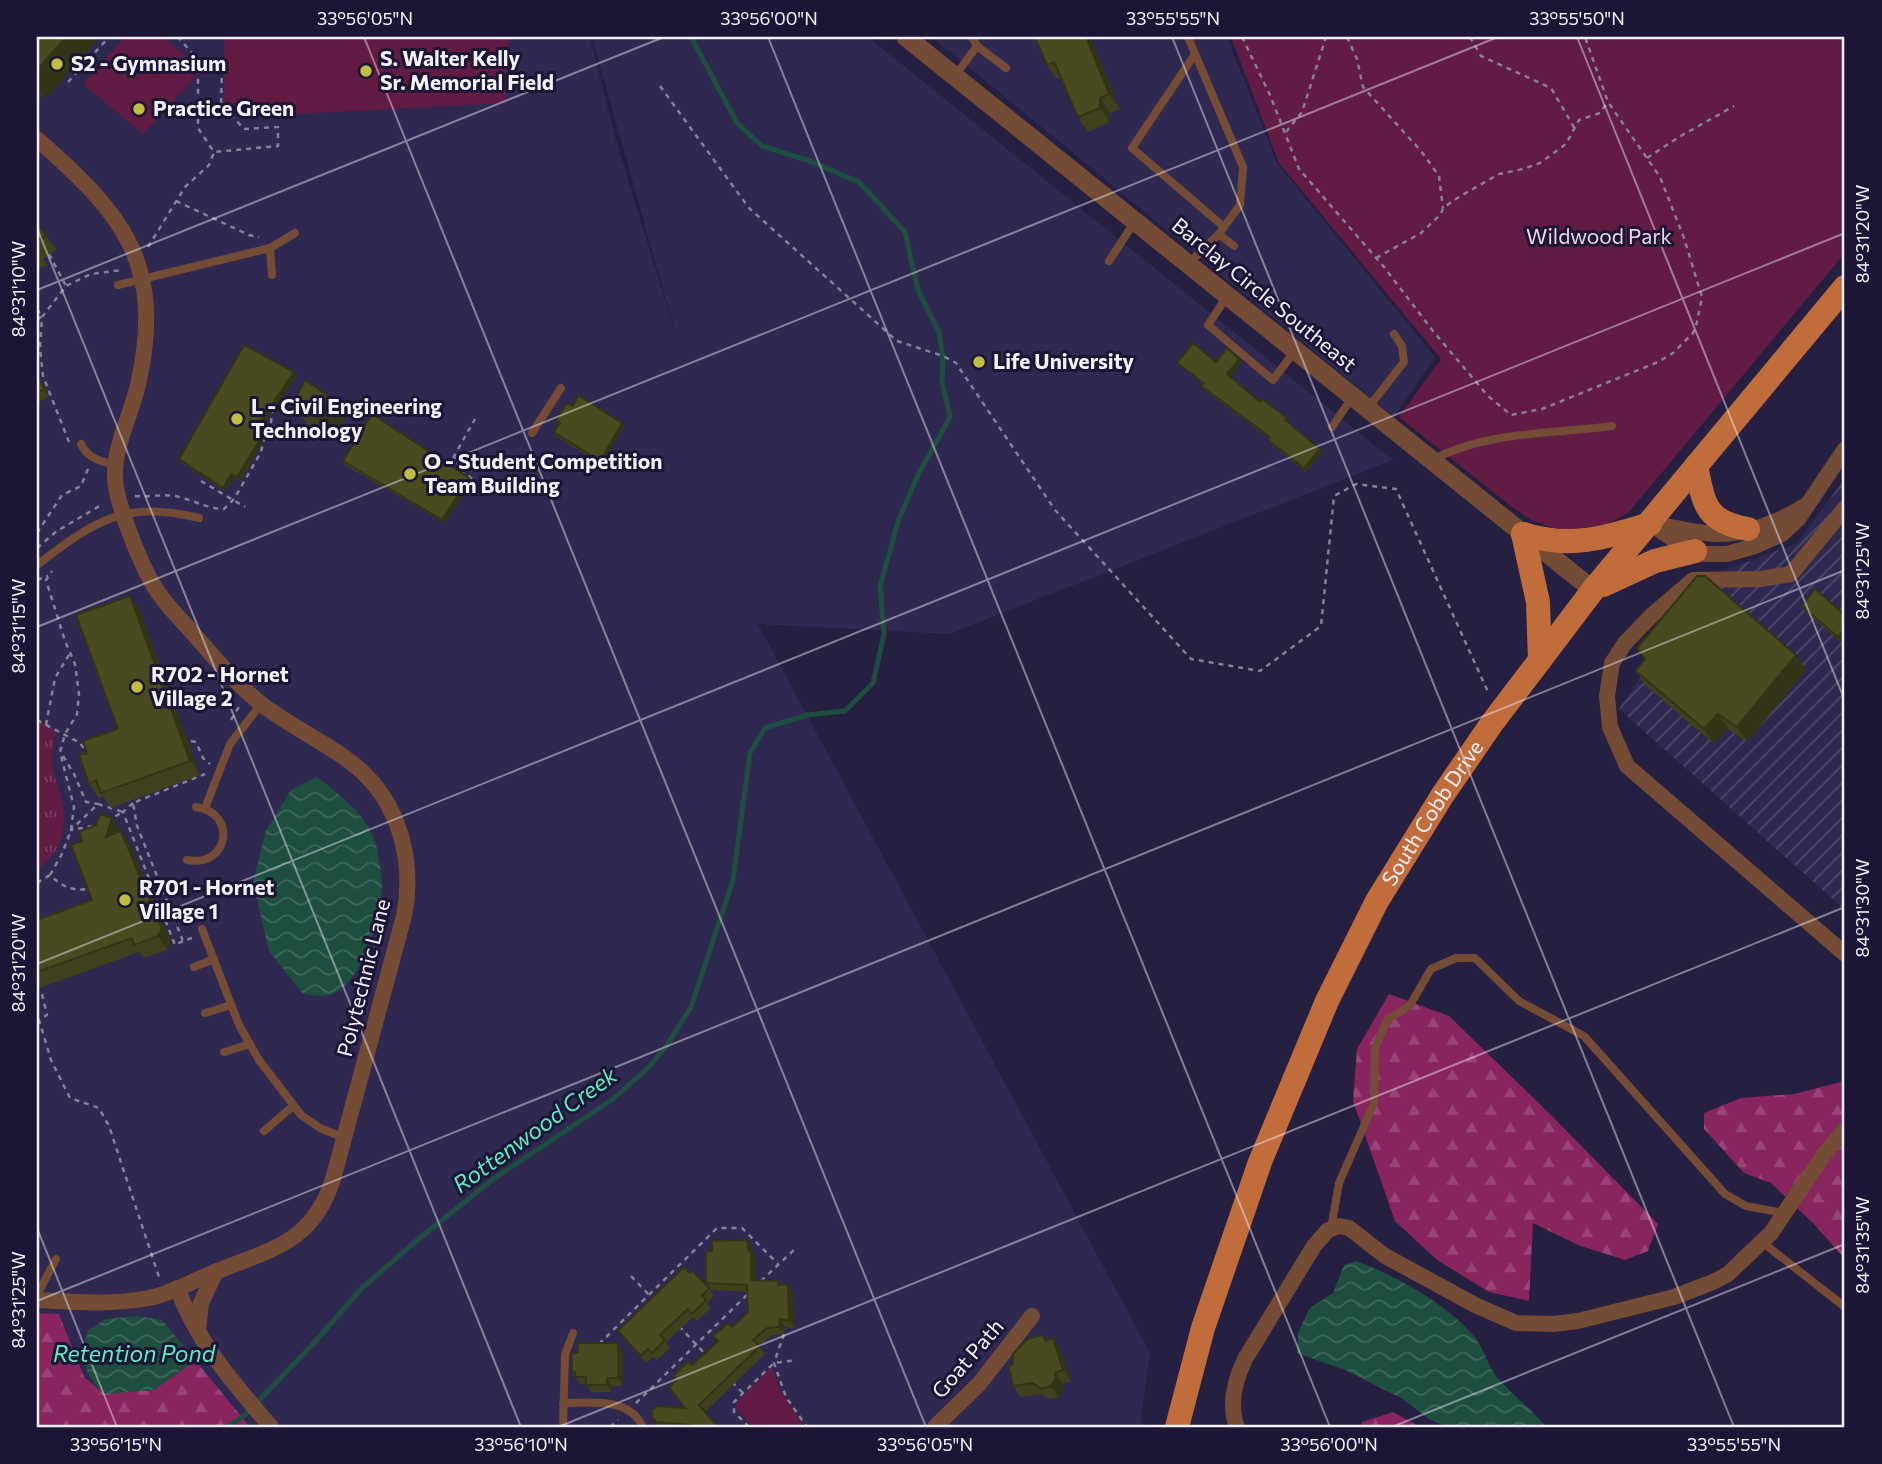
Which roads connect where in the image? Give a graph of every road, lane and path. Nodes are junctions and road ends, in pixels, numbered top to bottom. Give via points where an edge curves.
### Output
1 (110, 37) edge
2 (178, 37) edge
3 (906, 37) edge
4 (972, 37) edge
5 (1188, 37) edge
6 (1242, 37) edge
7 (1326, 37) edge
8 (1347, 37) edge
9 (1470, 37) edge
10 (1585, 37) edge
11 (977, 46) junction
12 (1195, 54) junction
13 (1006, 68) dead end
14 (198, 71) junction
15 (955, 76) junction
16 (68, 82) dead end
17 (660, 86) dead end
18 (1608, 102) junction
19 (1734, 106) dead end
20 (1575, 129) junction
21 (1285, 133) junction
22 (37, 139) edge
23 (214, 152) junction
24 (1647, 158) junction
25 (176, 201) junction
26 (1443, 208) junction
27 (1135, 220) junction
28 (1221, 230) junction
29 (295, 233) dead end
30 (263, 238) dead end
31 (1234, 246) dead end
32 (148, 248) dead end
33 (270, 248) junction
34 (49, 254) dead end
35 (1376, 258) junction
36 (1109, 261) dead end
37 (1189, 263) junction
38 (272, 275) dead end
39 (136, 280) junction
40 (118, 285) dead end
41 (66, 286) junction
42 (1845, 286) edge
43 (1228, 295) junction
44 (37, 309) edge
45 (42, 317) junction
46 (37, 319) edge
47 (1394, 334) dead end
48 (1295, 349) junction
49 (562, 388) dead end
50 (1361, 402) junction
51 (272, 411) edge
52 (475, 419) dead end
53 (1612, 426) dead end
54 (1332, 427) dead end
55 (532, 433) dead end
56 (70, 444) dead end
57 (81, 444) dead end
58 (1845, 449) edge
59 (452, 460) junction
60 (1432, 460) junction
61 (82, 461) dead end
62 (115, 465) junction
63 (448, 466) edge
64 (1696, 466) junction
65 (472, 479) edge
66 (201, 481) edge
67 (129, 491) dead end
68 (234, 499) junction
69 (1807, 505) junction
70 (245, 507) dead end
71 (1845, 508) edge
72 (117, 516) junction
73 (199, 518) dead end
74 (1651, 524) junction
75 (1748, 529) junction
76 (37, 533) edge
77 (1523, 534) junction
78 (37, 548) edge
79 (1695, 551) junction
80 (37, 565) edge
81 (54, 567) dead end
82 (48, 576) junction
83 (37, 580) edge
84 (1593, 590) junction
85 (70, 652) junction
86 (1539, 660) junction
87 (257, 709) junction
88 (1499, 715) junction
89 (37, 720) edge
90 (46, 725) junction
91 (229, 725) dead end
92 (65, 734) junction
93 (191, 741) dead end
94 (60, 752) junction
95 (215, 754) dead end
96 (89, 756) edge
97 (209, 764) junction
98 (133, 803) junction
99 (98, 804) junction
100 (123, 812) junction
101 (71, 830) junction
102 (187, 860) dead end
103 (50, 875) junction
104 (37, 883) edge
105 (92, 888) edge
106 (203, 931) joint
107 (183, 941) junction
108 (1845, 954) edge
109 (214, 959) junction
110 (194, 967) dead end
111 (42, 994) dead end
112 (231, 1005) junction
113 (205, 1013) dead end
114 (250, 1044) junction
115 (224, 1052) dead end
116 (293, 1106) junction
117 (264, 1130) dead end
118 (1845, 1130) edge
119 (344, 1138) junction
120 (1784, 1213) junction
121 (1331, 1229) junction
122 (1761, 1242) junction
123 (797, 1247) dead end
124 (56, 1259) dead end
125 (779, 1265) junction
126 (216, 1271) junction
127 (631, 1276) dead end
128 (760, 1282) edge
129 (171, 1291) junction
130 (751, 1291) edge
131 (648, 1294) junction
132 (37, 1297) edge
133 (658, 1304) edge
134 (1845, 1307) edge
135 (1032, 1316) dead end
136 (677, 1324) edge
137 (573, 1332) dead end
138 (784, 1334) dead end
139 (199, 1337) junction
140 (599, 1344) edge
141 (696, 1344) junction
142 (705, 1354) edge
143 (797, 1360) dead end
144 (774, 1363) junction
145 (724, 1374) edge
146 (743, 1393) junction
147 (563, 1403) junction
148 (629, 1409) junction
149 (271, 1427) edge
150 (563, 1427) edge
151 (610, 1427) edge
152 (643, 1427) edge
153 (749, 1427) edge
154 (807, 1427) edge
155 (935, 1427) edge
156 (1177, 1427) edge
157 (1237, 1427) edge

1 - 16 path
2 - 14 path via 198,60
3 - 15 street, Barclay Circle Southeast
4 - 11 lane
5 - 12 lane
6 - 21 path
7 - 21 path via 1302,112
8 - 26 path via 1363,87 1439,176
9 - 20 path via 1481,56 1551,88
10 - 18 path
11 - 13 lane
11 - 15 lane
12 - 28 lane via 1243,167 1240,205
12 - 28 lane via 1132,148
14 - 23 path via 198,128
14 - 23 path via 222,71 220,104 244,130 278,127 278,146
15 - 27 street, Barclay Circle Southeast
17 - 88 path via 749,208 897,341 956,363 1055,510 1191,659 1260,671 1321,626 1334,496 1356,484 1396,489
18 - 20 path via 1600,113 1580,120
18 - 24 path
19 - 24 path
20 - 26 path via 1566,144 1540,163 1499,174
21 - 35 path via 1299,169
22 - 39 street, Polytechnic Lane via 84,181 114,216 134,251
23 - 25 path via 209,165
24 - 35 path via 1660,177 1684,238 1702,297 1698,322 1673,353 1658,362 1542,409 1511,415 1488,396
25 - 30 path
25 - 32 path
26 - 35 path via 1421,233
27 - 36 lane
27 - 37 street, Barclay Circle Southeast
28 - 31 lane
28 - 37 lane
29 - 33 lane
33 - 38 lane
33 - 39 lane
34 - 41 path
37 - 43 street, Barclay Circle Southeast
39 - 40 lane
39 - 41 path via 128,269 92,274
39 - 62 street, Polytechnic Lane via 147,327 145,351
41 - 45 path
42 - 64 main road, South Cobb Drive
43 - 48 street, Barclay Circle Southeast
43 - 48 lane via 1208,325 1273,380
44 - 45 path
45 - 46 path
45 - 56 path via 43,376
47 - 50 lane via 1404,351 1404,362
48 - 50 street, Barclay Circle Southeast
49 - 55 lane
50 - 54 lane
50 - 60 street, Barclay Circle Southeast
51 - 68 path via 261,452
52 - 59 path
53 - 60 lane via 1506,436
57 - 62 lane via 94,459
58 - 69 street
59 - 63 path
59 - 65 path
60 - 77 street, Barclay Circle Southeast
61 - 76 path via 90,466 81,486 62,495
62 - 72 street, Polytechnic Lane
64 - 74 main road, South Cobb Drive
64 - 75 main road via 1704,501 1713,516
66 - 68 path
67 - 68 path via 136,496 192,500 215,509 224,509
68 - 70 path
69 - 75 street
69 - 79 street via 1782,534 1755,547 1727,554
71 - 108 street via 1791,574 1693,580 1625,643 1612,663 1607,696 1610,727 1627,766
72 - 73 lane via 158,510
72 - 78 path via 106,502
72 - 80 lane via 87,530
72 - 87 street, Polytechnic Lane via 157,590
74 - 75 street via 1715,534
74 - 77 main road via 1586,541 1545,541
74 - 79 street
74 - 84 main road, South Cobb Drive
77 - 84 street, Barclay Circle Southeast
77 - 86 main road via 1538,602
79 - 84 main road via 1655,561
81 - 82 path
82 - 83 path
82 - 85 path via 51,600
84 - 86 main road, South Cobb Drive
85 - 90 path via 54,678
85 - 92 path via 79,694 77,714
86 - 88 main road, South Cobb Drive
87 - 91 path via 240,705
87 - 102 lane via 230,744 201,808 221,822 222,843 209,859
87 - 119 street, Polytechnic Lane via 354,764 394,815 405,848 408,883 404,916
88 - 156 main road, South Cobb Drive via 1393,874 1327,1000 1240,1217 1203,1328
89 - 90 path
90 - 92 path
92 - 94 path
92 - 96 path via 80,743
93 - 97 path
94 - 99 path via 86,802
94 - 101 path via 74,807
95 - 97 path
97 - 98 path via 204,775
98 - 100 path
98 - 107 path via 137,826
99 - 100 path
99 - 101 path
100 - 101 path via 99,825
100 - 107 path via 175,945
101 - 103 path
103 - 104 path
103 - 105 path via 73,891
106 - 107 path
106 - 109 lane
109 - 110 lane
109 - 112 lane
111 - 129 path via 47,1015 39,1020 51,1060 70,1098 99,1108 109,1126
112 - 113 lane
112 - 114 lane
114 - 115 lane
114 - 116 lane
116 - 117 lane
116 - 119 lane via 320,1128
118 - 120 street
119 - 126 street, Polytechnic Lane via 327,1196 303,1230 275,1248
120 - 121 lane via 1746,1206 1725,1194 1584,1035 1519,1000 1475,958 1456,958 1431,969 1410,1004 1387,1020 1380,1034 1375,1049 1374,1103 1339,1183
120 - 122 street
121 - 122 street via 1349,1228 1385,1256 1475,1305 1516,1323 1535,1324 1578,1321 1687,1292 1728,1274
121 - 157 street via 1314,1246 1245,1359 1233,1397
122 - 134 lane
123 - 125 path
124 - 132 lane
125 - 128 path
125 - 131 path via 741,1228 717,1228
126 - 129 street, Polytechnic Lane
126 - 139 street via 201,1303
127 - 131 path
129 - 132 street, Polytechnic Lane via 96,1303
129 - 139 street
130 - 141 path
131 - 133 path
131 - 140 path
135 - 155 street, Goat Path via 979,1384
136 - 141 path
137 - 147 lane via 565,1355
138 - 144 path
139 - 149 street
141 - 142 path
141 - 148 path
143 - 144 path
144 - 146 path
144 - 154 path via 786,1397
145 - 146 path
146 - 153 path via 734,1402 734,1412
147 - 148 lane
147 - 150 lane
148 - 151 path
148 - 152 lane

